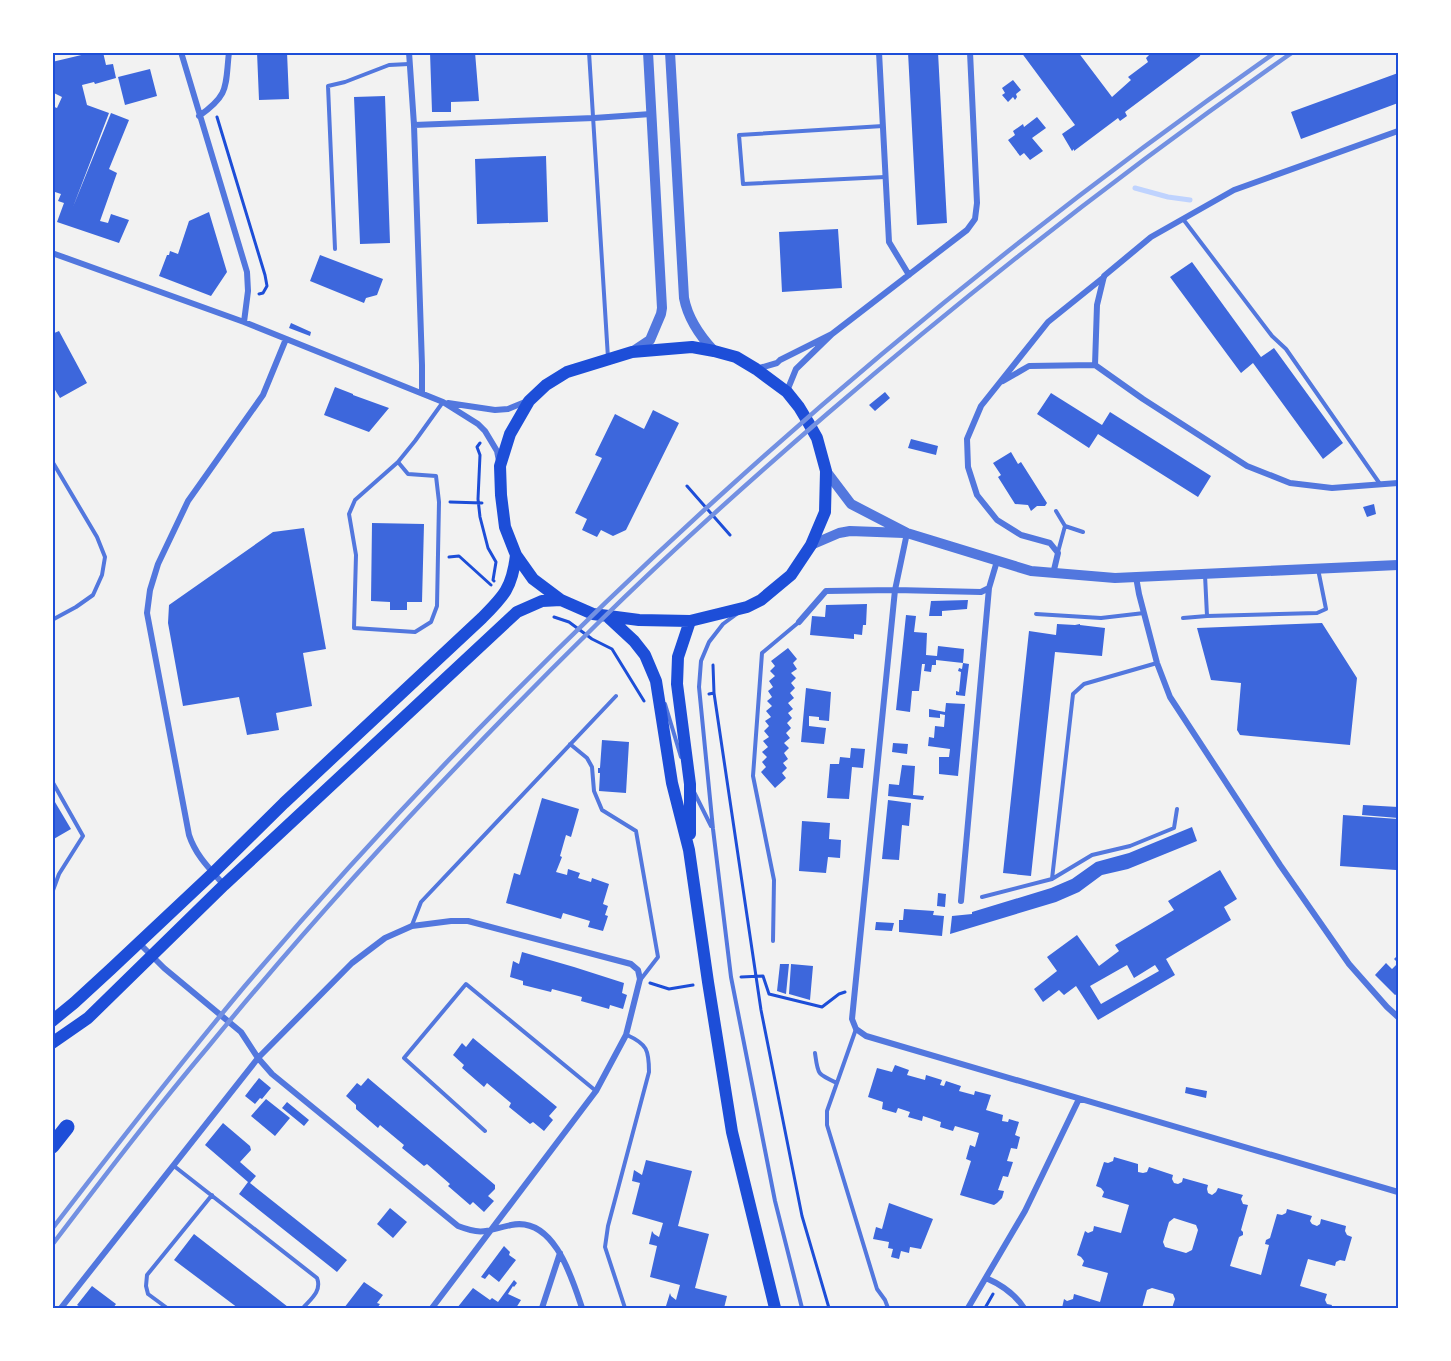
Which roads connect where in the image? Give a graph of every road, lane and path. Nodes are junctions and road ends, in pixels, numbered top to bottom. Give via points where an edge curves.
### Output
1 (181, 52) edge
2 (229, 52) edge
3 (409, 52) edge
4 (590, 52) edge
5 (648, 52) edge
6 (670, 52) edge
7 (879, 52) edge
8 (970, 52) edge
9 (409, 64) junction
10 (651, 114) junction
11 (200, 116) junction
12 (594, 118) junction
13 (218, 120) dead end
14 (414, 125) junction
15 (883, 126) junction
16 (1398, 131) edge
17 (885, 177) junction
18 (1183, 219) junction
19 (335, 249) dead end
20 (52, 253) edge
21 (909, 274) junction
22 (1104, 276) junction
23 (246, 299) junction
24 (244, 322) junction
25 (832, 334) junction
26 (286, 339) junction
27 (714, 351) junction
28 (632, 352) junction
29 (608, 359) junction
30 (1095, 365) junction
31 (756, 369) junction
32 (998, 384) junction
33 (787, 392) junction
34 (422, 393) junction
35 (529, 401) junction
36 (443, 402) junction
37 (52, 461) edge
38 (398, 462) junction
39 (500, 466) junction
40 (826, 471) junction
41 (1398, 483) edge
42 (1380, 484) junction
43 (687, 486) dead end
44 (445, 502) dead end
45 (482, 503) dead end
46 (1056, 511) dead end
47 (1065, 525) junction
48 (1083, 531) dead end
49 (907, 533) junction
50 (730, 535) dead end
51 (811, 545) junction
52 (1058, 553) junction
53 (516, 555) junction
54 (459, 556) dead end
55 (997, 561) junction
56 (1398, 565) edge
57 (1318, 568) junction
58 (1053, 574) junction
59 (1205, 574) junction
60 (1136, 577) junction
61 (493, 587) dead end
62 (990, 588) junction
63 (895, 590) junction
64 (561, 600) junction
65 (747, 607) junction
66 (1144, 613) junction
67 (1036, 614) dead end
68 (608, 616) junction
69 (1208, 616) junction
70 (1183, 618) dead end
71 (52, 620) edge
72 (690, 621) junction
73 (569, 622) dead end
74 (799, 622) joint
75 (1157, 663) junction
76 (656, 681) junction
77 (699, 695) junction
78 (616, 696) dead end
79 (659, 701) junction
80 (570, 744) junction
81 (52, 781) edge
82 (690, 784) junction
83 (1177, 808) dead end
84 (713, 829) junction
85 (689, 850) junction
86 (213, 873) junction
87 (1052, 879) junction
88 (224, 885) junction
89 (52, 893) edge
90 (982, 897) dead end
91 (960, 901) dead end
92 (412, 926) junction
93 (773, 941) dead end
94 (139, 943) junction
95 (152, 956) junction
96 (731, 977) junction
97 (756, 978) junction
98 (640, 979) junction
99 (708, 982) junction
100 (855, 989) junction
101 (1398, 1017) edge
102 (52, 1021) edge
103 (856, 1029) junction
104 (626, 1035) junction
105 (52, 1043) edge
106 (814, 1053) dead end
107 (258, 1058) junction
108 (837, 1083) junction
109 (596, 1091) junction
110 (1079, 1099) junction
111 (67, 1127) dead end
112 (485, 1131) dead end
113 (52, 1146) edge
114 (174, 1166) junction
115 (1398, 1192) edge
116 (212, 1195) junction
117 (491, 1231) junction
118 (560, 1253) junction
119 (986, 1278) junction
120 (61, 1308) edge
121 (167, 1308) edge
122 (303, 1308) edge
123 (432, 1308) edge
124 (542, 1308) edge
125 (582, 1308) edge
126 (625, 1308) edge
127 (775, 1308) edge
128 (802, 1308) edge
129 (828, 1308) edge
130 (888, 1308) edge
131 (968, 1308) edge
132 (1024, 1308) edge

1 - 11 street
2 - 11 street via 225,90
3 - 9 street
4 - 12 lane
5 - 10 street
6 - 27 street via 684,298 700,337
7 - 15 street
8 - 21 street via 975,219 967,230
9 - 14 street
9 - 19 lane via 389,66 328,86
10 - 12 street
10 - 28 street via 662,308 650,340
11 - 23 street via 247,272
12 - 14 street
12 - 29 lane
13 - 23 path via 267,286 263,293
14 - 34 street
15 - 17 street
15 - 17 lane via 739,135 743,184
16 - 18 street via 1234,190
17 - 21 street via 889,242
18 - 22 street via 1151,237
18 - 42 lane via 1286,349
20 - 24 street
21 - 25 street
22 - 30 street via 1097,305
22 - 32 street via 1048,322
23 - 24 street
24 - 26 street
25 - 31 street via 777,363
25 - 33 street via 796,369
26 - 34 street
26 - 86 street via 263,395 188,501 150,590 147,613 189,835 199,857
27 - 28 main road via 692,347
27 - 31 main road via 736,357
28 - 29 main road
29 - 35 main road via 567,372 546,384
30 - 32 street via 1029,366
30 - 42 street via 1247,466 1290,483 1332,488
31 - 33 main road
32 - 52 street via 981,406 967,440 968,467 977,495 997,520 1021,535 1050,543
33 - 40 main road via 817,438
34 - 36 street
35 - 36 street via 495,410
35 - 39 main road via 510,434
36 - 38 lane
36 - 39 street via 485,431 497,451
37 - 71 lane via 105,557 93,595
38 - 38 lane via 355,500 349,514 356,555 354,628 415,632 431,622 437,606 436,476 408,474
39 - 53 main road via 506,527
40 - 49 street via 851,504
40 - 51 main road via 825,512
41 - 42 street
43 - 50 path
44 - 45 path
46 - 47 lane
47 - 48 lane
47 - 52 lane
49 - 51 street via 850,531
49 - 55 street
49 - 63 street
51 - 65 main road via 791,575
52 - 58 street
53 - 64 main road via 533,579
53 - 86 main road via 514,571 502,597
54 - 61 path
55 - 58 street
55 - 62 street
56 - 57 street
57 - 59 street
57 - 69 lane via 1326,609 1317,613
58 - 60 street
59 - 60 street
59 - 69 lane
60 - 66 street
62 - 63 street via 981,592
62 - 91 street
63 - 74 street via 826,591
63 - 100 street
64 - 68 main road
64 - 88 main road via 542,601 517,612
65 - 72 main road
65 - 77 lane via 723,624 709,642 701,661
66 - 67 lane via 1101,618
66 - 75 street
68 - 72 main road via 639,621
68 - 76 main road via 645,655
69 - 70 lane
72 - 82 main road via 678,657 677,684
73 - 79 path via 612,649 645,703
74 - 93 lane via 762,653 753,776 774,880
75 - 87 lane via 1084,684 1073,694
75 - 101 street via 1170,697 1280,865 1349,964
76 - 79 main road
76 - 82 lane
77 - 84 lane
77 - 97 path via 714,693
78 - 80 lane
79 - 85 main road via 672,783
80 - 92 lane via 421,902
80 - 98 lane via 591,766 594,791 602,810 636,831 658,957
81 - 89 lane via 83,836
82 - 84 lane
82 - 85 main road
83 - 87 lane via 1174,828 1130,846 1092,855
84 - 96 lane
85 - 99 main road
86 - 88 street
86 - 94 main road
87 - 90 lane
88 - 95 main road
92 - 98 street via 468,921 631,964
92 - 107 street via 386,938 352,963
94 - 95 street
94 - 102 main road
95 - 105 main road via 88,1018
95 - 107 street via 241,1032
96 - 97 path
96 - 128 lane via 775,1201
97 - 100 path via 763,976 769,994 822,1007 839,994
97 - 129 path via 802,1216
98 - 99 path via 669,988
98 - 104 street
99 - 127 main road via 732,1132
100 - 103 street via 852,1019
103 - 108 lane
103 - 110 street via 866,1036
104 - 109 street
104 - 126 lane via 639,1041 649,1054 649,1072 605,1247
106 - 108 lane via 817,1071
107 - 114 street
107 - 117 street via 272,1074 458,1226 473,1232
108 - 130 lane via 826,1125 877,1290
109 - 112 lane via 466,984 404,1058
109 - 117 street
110 - 115 street
110 - 119 street via 1025,1211
111 - 113 highway
114 - 116 lane
114 - 120 street
116 - 121 lane via 147,1275 148,1294
116 - 122 lane via 317,1278 319,1289
117 - 118 street via 531,1225 543,1232
117 - 123 street
118 - 124 street
118 - 125 street
119 - 131 street
119 - 132 street via 1018,1298

